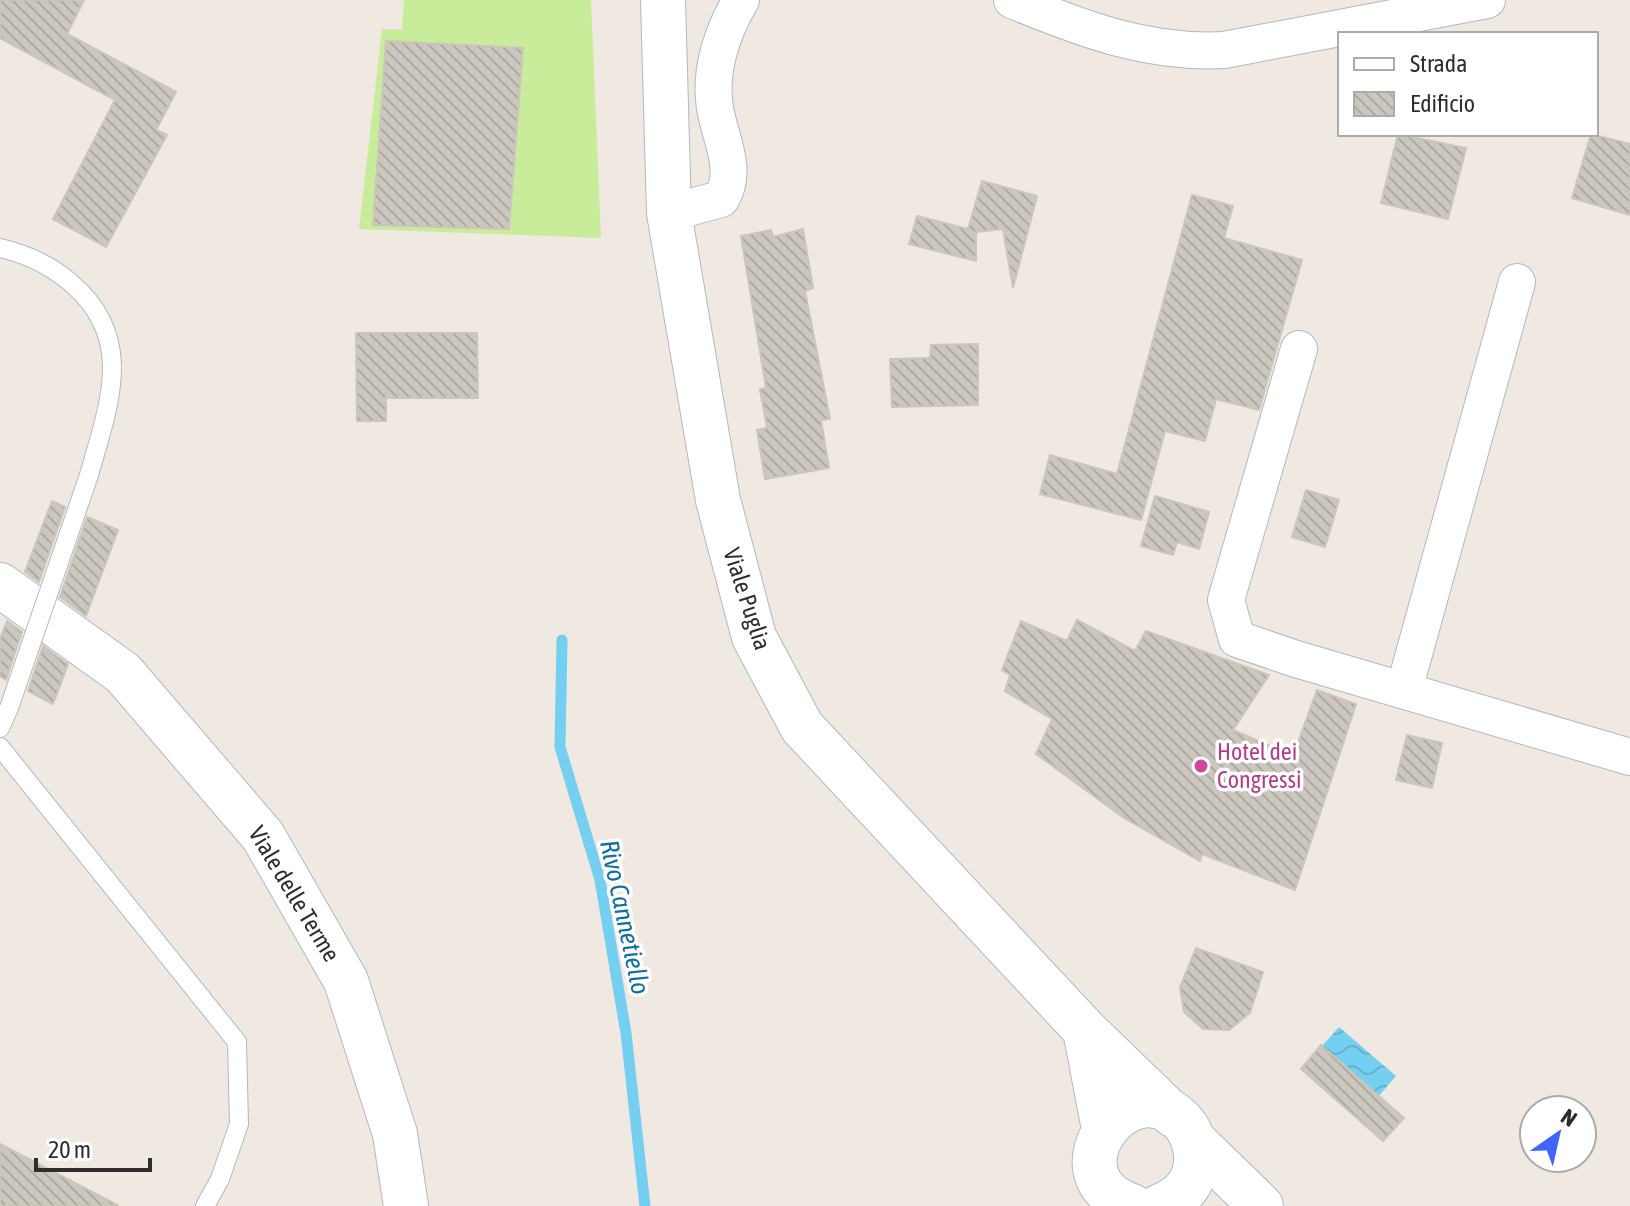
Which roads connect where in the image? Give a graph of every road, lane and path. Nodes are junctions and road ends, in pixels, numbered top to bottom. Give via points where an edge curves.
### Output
1 (663, 0) edge
2 (741, 0) edge
3 (1012, 0) edge
4 (1487, 0) edge
5 (669, 213) junction
6 (0, 248) edge
7 (1517, 282) dead end
8 (1299, 349) dead end
9 (0, 585) edge
10 (1404, 690) junction
11 (0, 728) edge
12 (0, 747) edge
13 (1630, 757) edge
14 (1085, 1030) junction
15 (1183, 1128) junction
16 (1097, 1168) edge
17 (1174, 1196) edge
18 (205, 1206) edge
19 (406, 1206) edge
20 (1132, 1206) edge
21 (1248, 1206) edge
22 (1261, 1206) edge

1 - 5 main road, Viale Puglia
2 - 5 street via 715,68 714,107 729,185 721,199
3 - 4 street via 1123,40 1183,52 1224,50
5 - 14 main road, Viale Puglia via 718,500 754,637 802,727
6 - 11 lane, bridge via 25,253 89,298 108,327 113,375 89,475
7 - 10 street
8 - 10 street via 1226,600 1237,639
9 - 19 main road, Viale delle Terme via 123,673 263,836 346,981 395,1134
10 - 13 street
12 - 18 lane via 237,1042 239,1124
14 - 15 main road, Viale Puglia
14 - 16 main road
15 - 16 main road via 1142,1107 1126,1111
15 - 17 main road via 1196,1156
15 - 22 main road, Viale Puglia
16 - 20 main road via 1102,1184
17 - 21 main road

